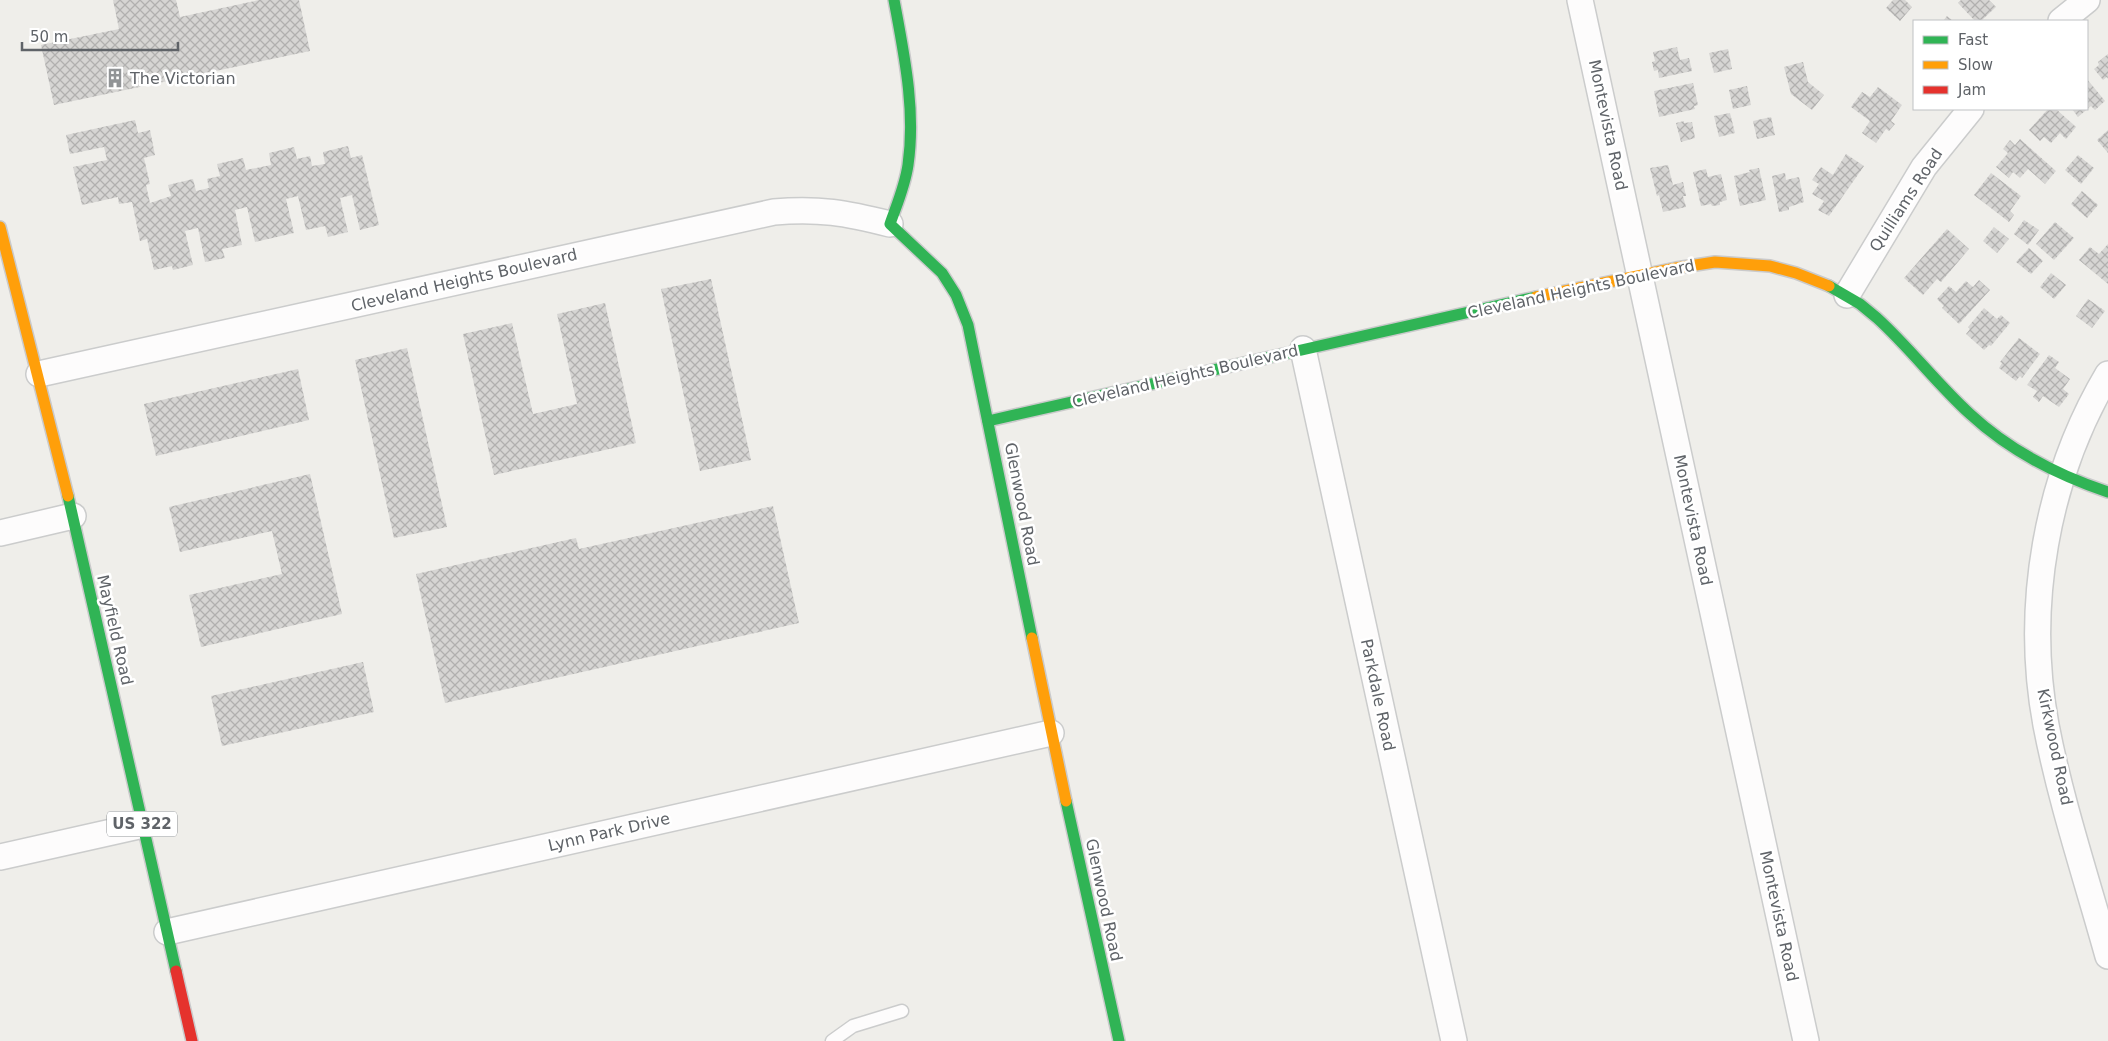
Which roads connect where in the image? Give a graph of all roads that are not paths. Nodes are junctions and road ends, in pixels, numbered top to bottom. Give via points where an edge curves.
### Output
1 (894, 0) edge
2 (1580, 0) edge
3 (2087, 0) edge
4 (2062, 20) edge
5 (1970, 110) edge
6 (890, 224) junction
7 (0, 227) edge
8 (1640, 275) junction
9 (1847, 295) junction
10 (1303, 348) junction
11 (39, 374) junction
12 (2108, 374) edge
13 (988, 421) junction
14 (2063, 476) junction
15 (2108, 492) edge
16 (73, 516) junction
17 (0, 533) edge
18 (1051, 732) junction
19 (142, 825) junction
20 (0, 857) edge
21 (167, 932) junction
22 (2108, 956) edge
23 (902, 1011) dead end
24 (192, 1041) edge
25 (832, 1041) edge
26 (1118, 1041) edge
27 (1454, 1041) edge
28 (1806, 1041) edge

1 - 6 street via 911,114 910,155
2 - 8 street, Montevista Road
3 - 4 street
5 - 9 street, Quilliams Road via 1924,167
6 - 11 street, Cleveland Heights Boulevard via 847,213 774,212
6 - 13 street, Glenwood Road via 942,272 956,295 968,324
7 - 11 street, Mayfield Road / US 322
8 - 9 street, Cleveland Heights Boulevard via 1702,263 1746,263 1784,269
8 - 10 street, Cleveland Heights Boulevard
8 - 28 street, Montevista Road
9 - 14 street, Cleveland Heights Boulevard via 1886,326 1975,419 2016,450
10 - 13 street, Cleveland Heights Boulevard
10 - 27 street, Parkdale Road
11 - 16 street, Mayfield Road / US 322
12 - 14 street, Kirkwood Road via 2081,426
13 - 18 street, Glenwood Road
14 - 15 street, Cleveland Heights Boulevard
14 - 22 street, Kirkwood Road via 2046,539 2038,604 2042,688 2046,725 2058,778
16 - 17 street
16 - 19 street, Mayfield Road / US 322
18 - 21 street, Lynn Park Drive
18 - 26 street, Glenwood Road
19 - 20 street
19 - 21 street, Mayfield Road / US 322
21 - 24 street, Mayfield Road / US 322
23 - 25 lane via 853,1026

